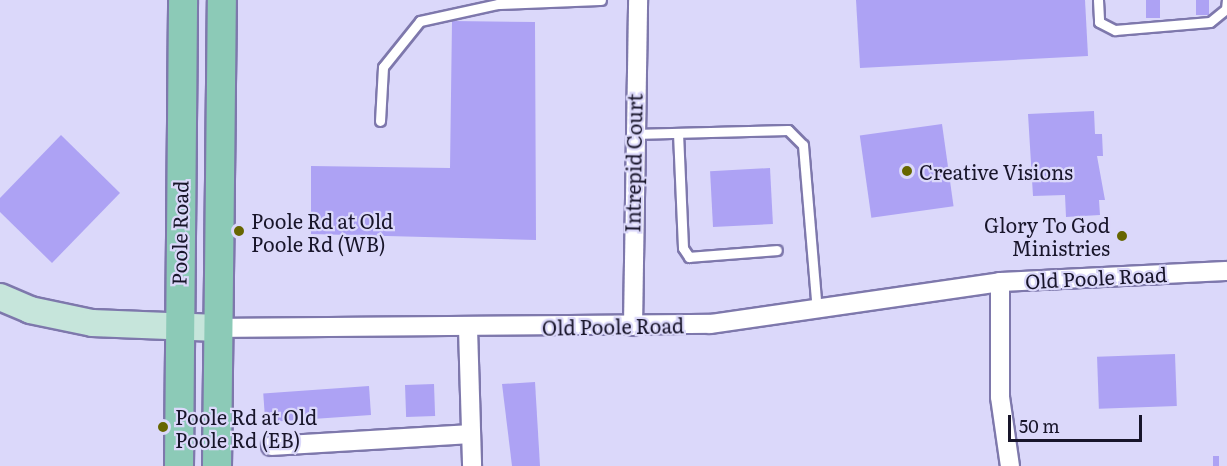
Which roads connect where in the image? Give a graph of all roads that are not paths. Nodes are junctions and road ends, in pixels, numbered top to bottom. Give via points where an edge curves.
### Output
1 (183, 0) edge
2 (222, 0) edge
3 (601, 0) edge
4 (638, 0) edge
5 (1098, 0) edge
6 (1227, 0) edge
7 (380, 121) dead end
8 (678, 133) junction
9 (633, 134) junction
10 (777, 250) dead end
11 (1227, 271) edge
12 (1000, 282) junction
13 (0, 297) edge
14 (817, 310) junction
15 (633, 326) junction
16 (177, 327) junction
17 (218, 328) junction
18 (468, 328) junction
19 (471, 435) junction
20 (271, 446) dead end
21 (179, 466) edge
22 (217, 466) edge
23 (472, 466) edge
24 (1010, 466) edge

1 - 16 main road, Poole Road
2 - 17 main road, Poole Road
3 - 7 lane via 498,4 420,21 383,67
4 - 9 street, Intrepid Court
5 - 6 lane via 1099,22 1114,30 1210,22 1226,9
8 - 9 lane
8 - 10 lane via 683,248 689,257
8 - 14 lane via 788,130 803,145
9 - 15 street, Intrepid Court
11 - 12 street, Old Poole Road
12 - 14 street, Old Poole Road
12 - 24 street via 1000,397
13 - 16 street, Old Poole Road via 30,310 92,323
14 - 15 street, Old Poole Road via 710,324
15 - 18 street, Old Poole Road
16 - 17 street, Old Poole Road
16 - 21 main road, Poole Road
17 - 18 street, Old Poole Road
17 - 22 main road, Poole Road
18 - 19 street
19 - 20 street
19 - 23 street

